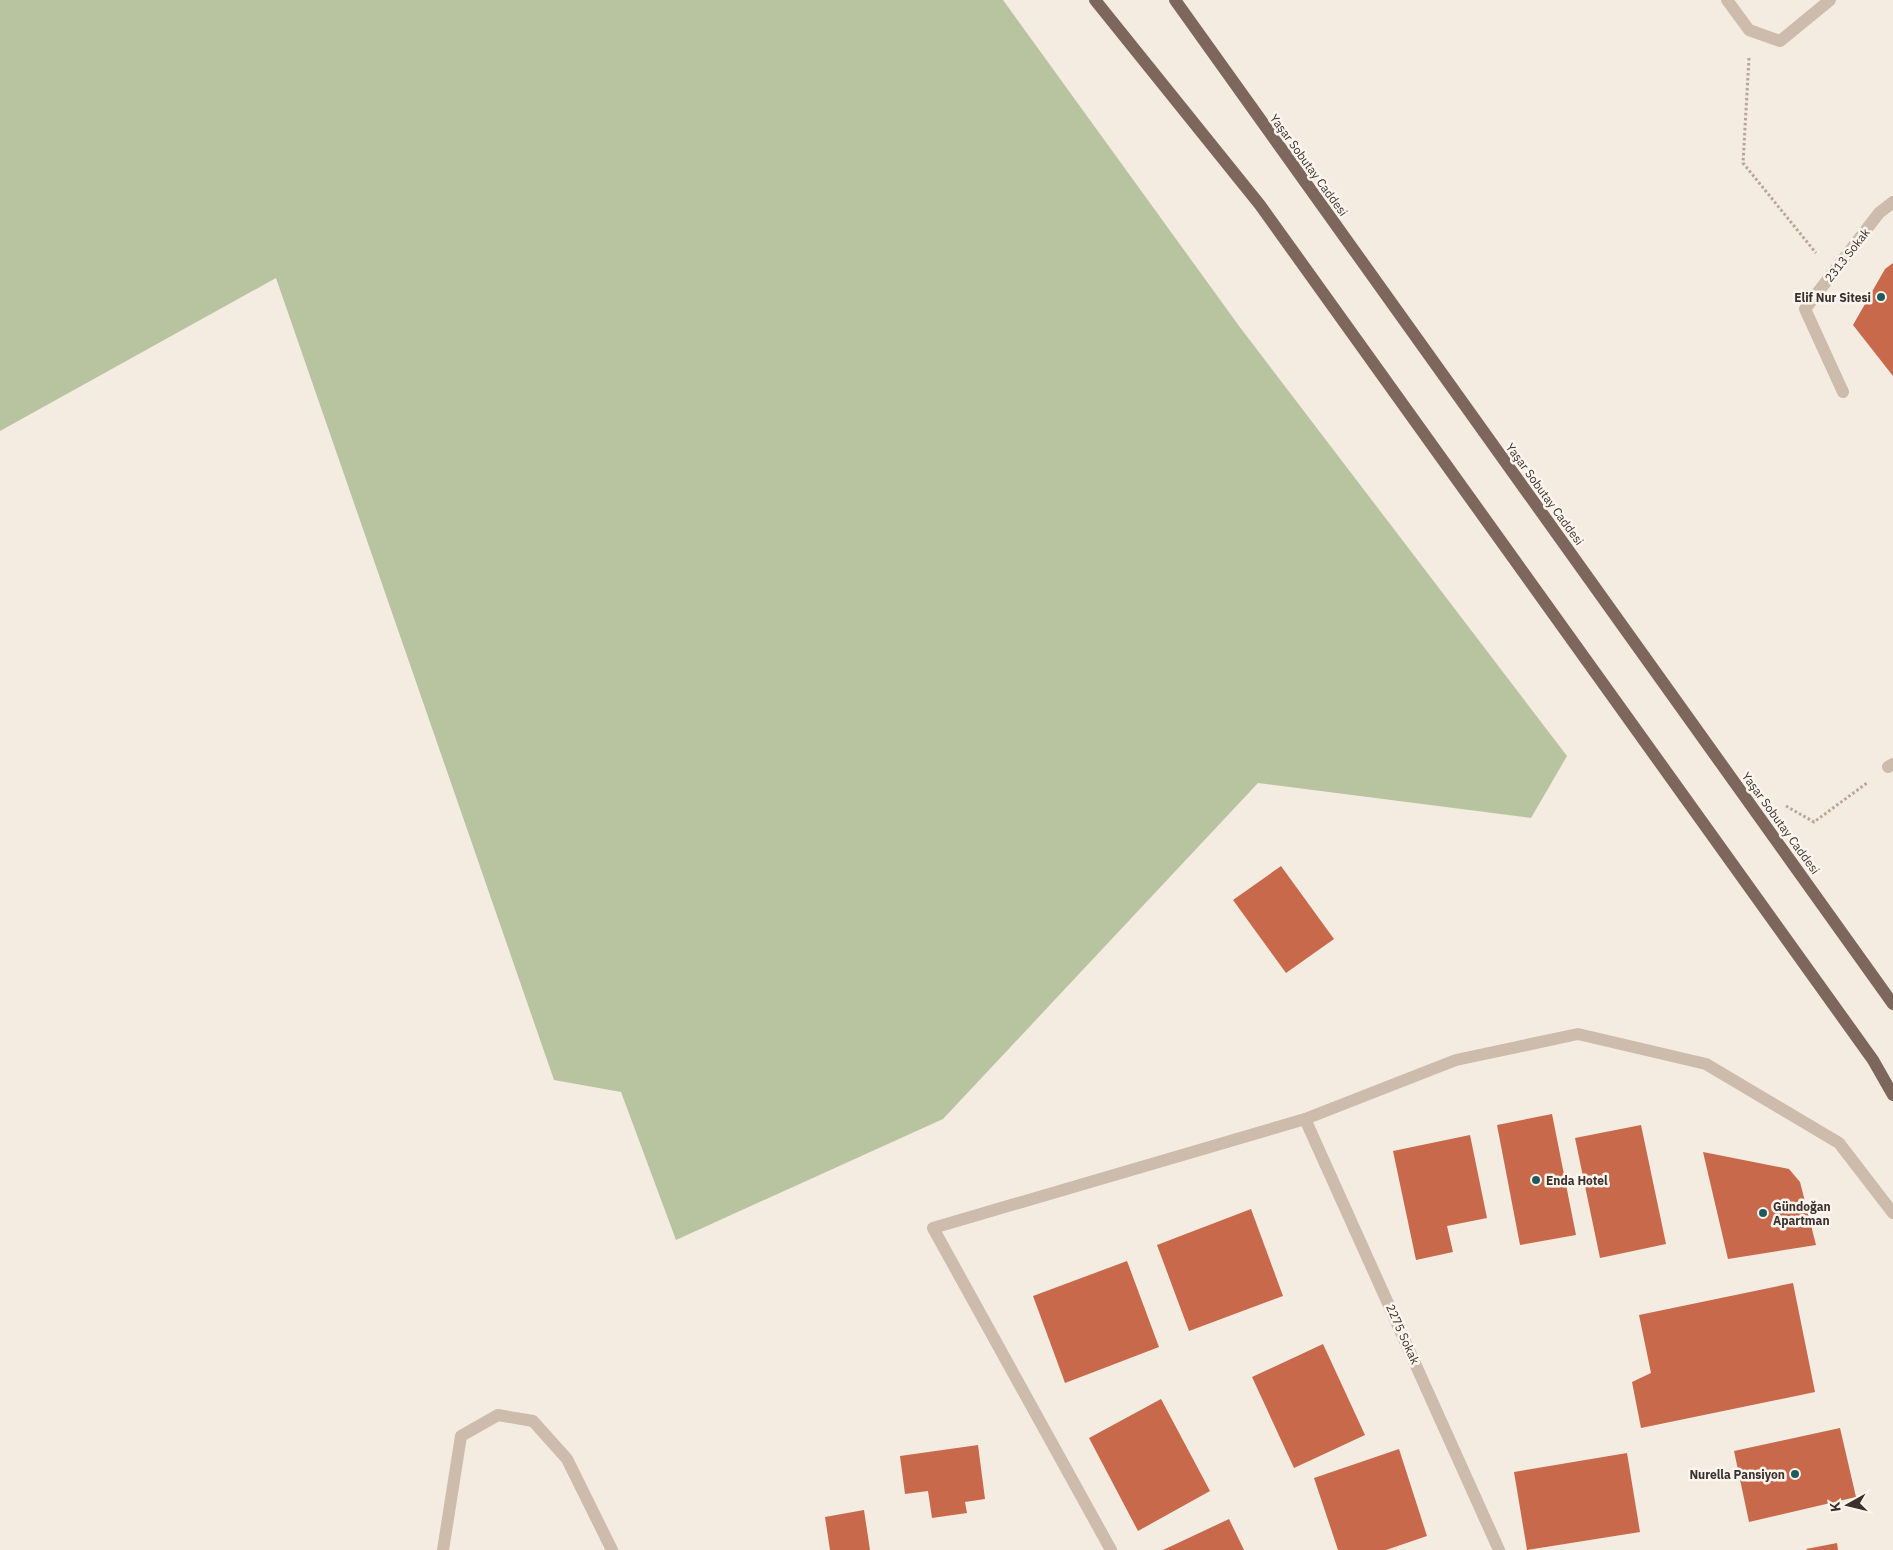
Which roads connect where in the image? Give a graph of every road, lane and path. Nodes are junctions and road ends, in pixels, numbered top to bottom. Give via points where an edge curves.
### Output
1 (1095, 0) edge
2 (1175, 0) edge
3 (1727, 0) edge
4 (1830, 0) edge
5 (1749, 50) dead end
6 (1893, 202) edge
7 (1832, 273) junction
8 (1843, 392) dead end
9 (1891, 765) edge
10 (1782, 803) dead end
11 (1893, 1004) edge
12 (1893, 1095) edge
13 (1305, 1119) junction
14 (1893, 1212) edge
15 (443, 1550) edge
16 (612, 1550) edge
17 (1111, 1550) edge
18 (1499, 1550) edge

1 - 12 main road via 1260,206 1873,1060
2 - 11 main road, Yaşar Sobutay Caddesi
3 - 4 street via 1749,30 1780,41
5 - 7 path via 1743,163
6 - 7 street, 2313 Sokak via 1879,214
7 - 8 street, 2313 Sokak via 1804,309
9 - 10 path via 1814,822
13 - 14 street via 1456,1060 1578,1034 1706,1064 1839,1143
13 - 17 street via 933,1228
13 - 18 street, 2275 Sokak
15 - 16 street via 461,1436 498,1415 533,1421 567,1459

